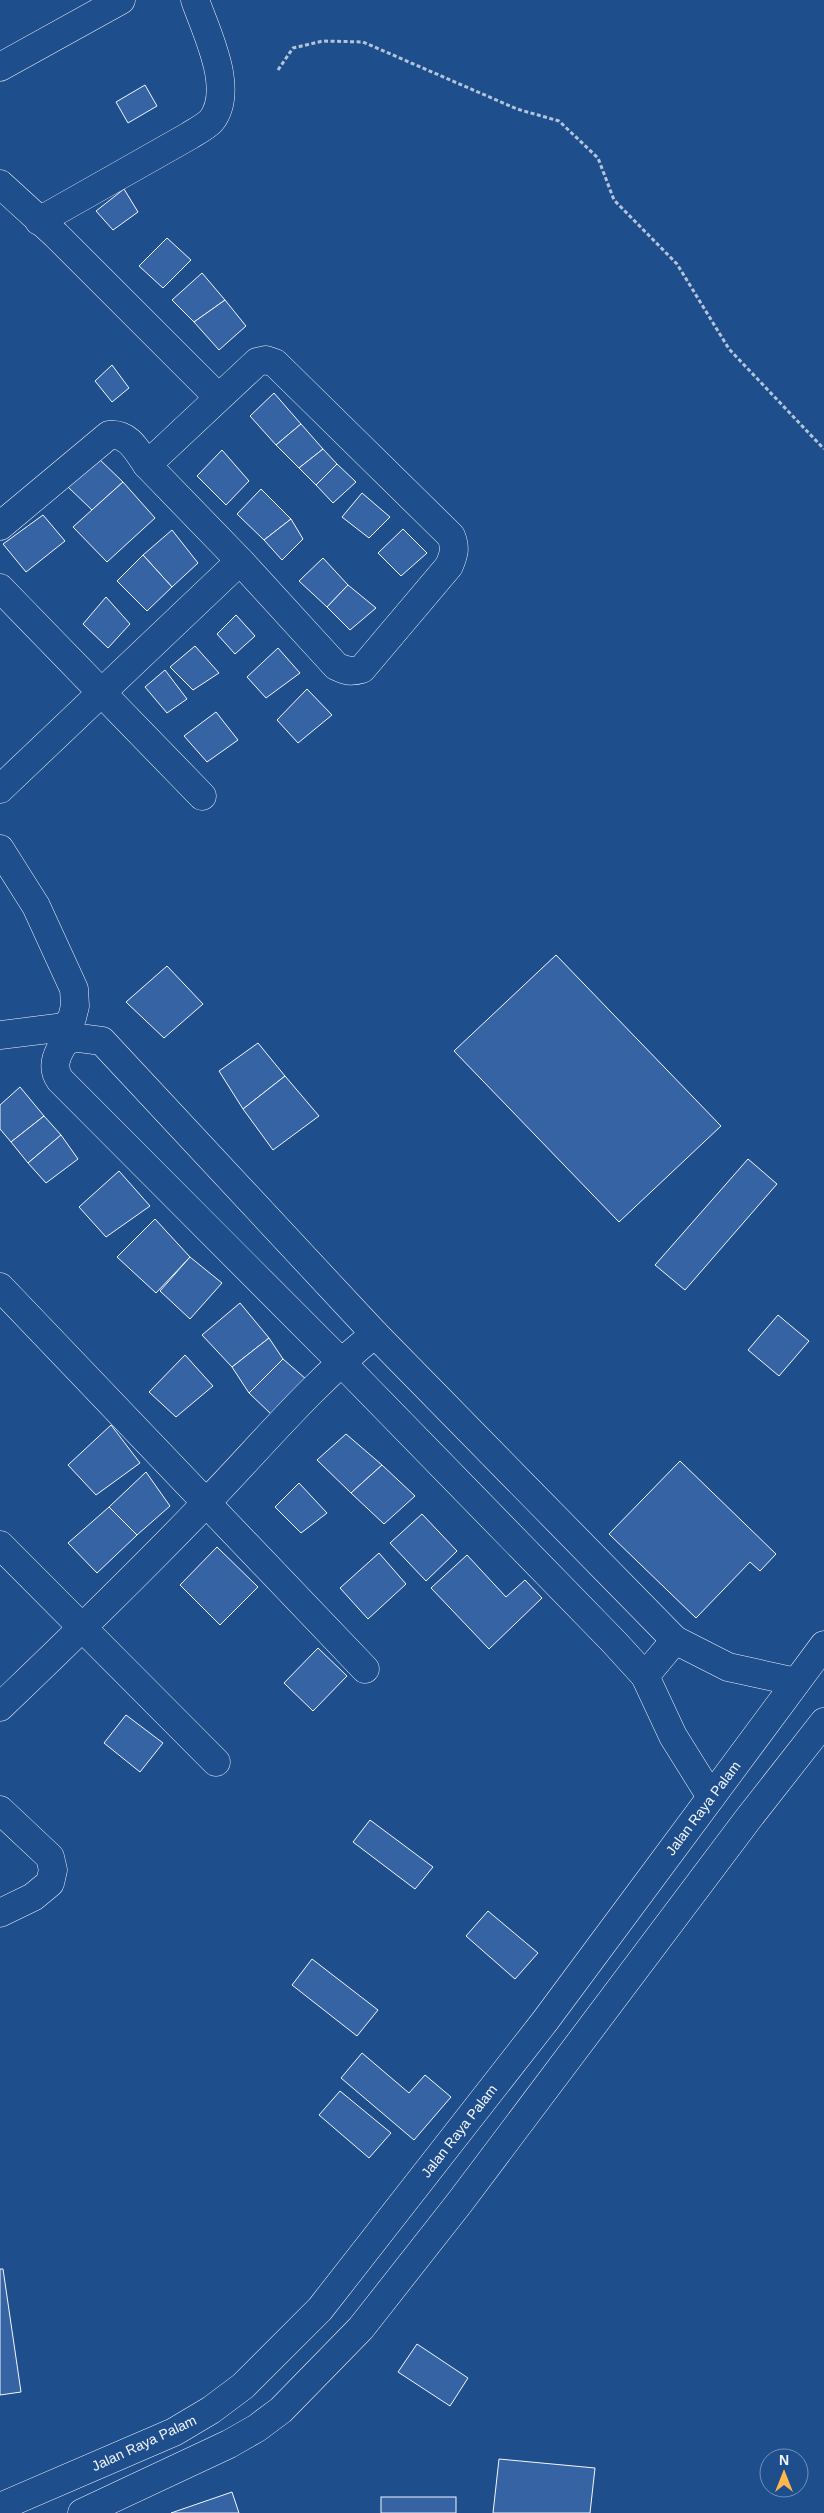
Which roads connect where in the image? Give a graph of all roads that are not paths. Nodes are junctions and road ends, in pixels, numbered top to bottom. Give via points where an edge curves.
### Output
1 (121, 0) edge
2 (195, 0) edge
3 (0, 67) edge
4 (0, 184) edge
5 (39, 220) junction
6 (218, 397) junction
7 (147, 465) junction
8 (0, 526) edge
9 (240, 561) junction
10 (0, 588) edge
11 (102, 692) junction
12 (0, 789) edge
13 (202, 796) dead end
14 (0, 849) edge
15 (66, 1033) junction
16 (0, 1036) edge
17 (0, 1288) edge
18 (375, 1334) junction
19 (340, 1362) junction
20 (206, 1503) junction
21 (0, 1545) edge
22 (83, 1628) junction
23 (675, 1640) junction
24 (824, 1645) edge
25 (365, 1669) dead end
26 (645, 1676) junction
27 (796, 1682) junction
28 (0, 1707) edge
29 (824, 1722) edge
30 (216, 1762) dead end
31 (711, 1797) junction
32 (0, 1810) edge
33 (0, 1913) edge
34 (545, 2021) junction
35 (578, 2046) junction
36 (0, 2507) edge
37 (82, 2513) edge

1 - 3 street
2 - 5 street via 220,70 220,100 211,121
4 - 5 street
5 - 6 street
6 - 7 street
6 - 9 street via 257,362 275,363 451,536 454,544 449,566 362,669 349,672 336,666
7 - 8 street via 126,437 109,435
7 - 9 street
9 - 11 street
10 - 11 street
11 - 12 street
11 - 13 street
14 - 15 street via 36,906 74,990 73,1012
15 - 16 street
15 - 18 street via 102,1041
15 - 19 street via 55,1065 60,1080
17 - 20 street
18 - 19 street
18 - 23 street
19 - 20 street
19 - 26 street
20 - 22 street
20 - 25 street
21 - 22 street
22 - 28 street
22 - 30 street
23 - 26 street
23 - 27 street via 728,1667
24 - 27 street, Jalan Raya Palam
26 - 31 street via 673,1736
27 - 31 street, Jalan Raya Palam
29 - 35 street
31 - 34 street, Jalan Raya Palam
32 - 33 street via 50,1857 53,1870 50,1883 33,1897
34 - 35 street
34 - 36 street, Jalan Raya Palam via 320,2309 243,2386 174,2432
35 - 37 street via 361,2328 281,2410 229,2444

